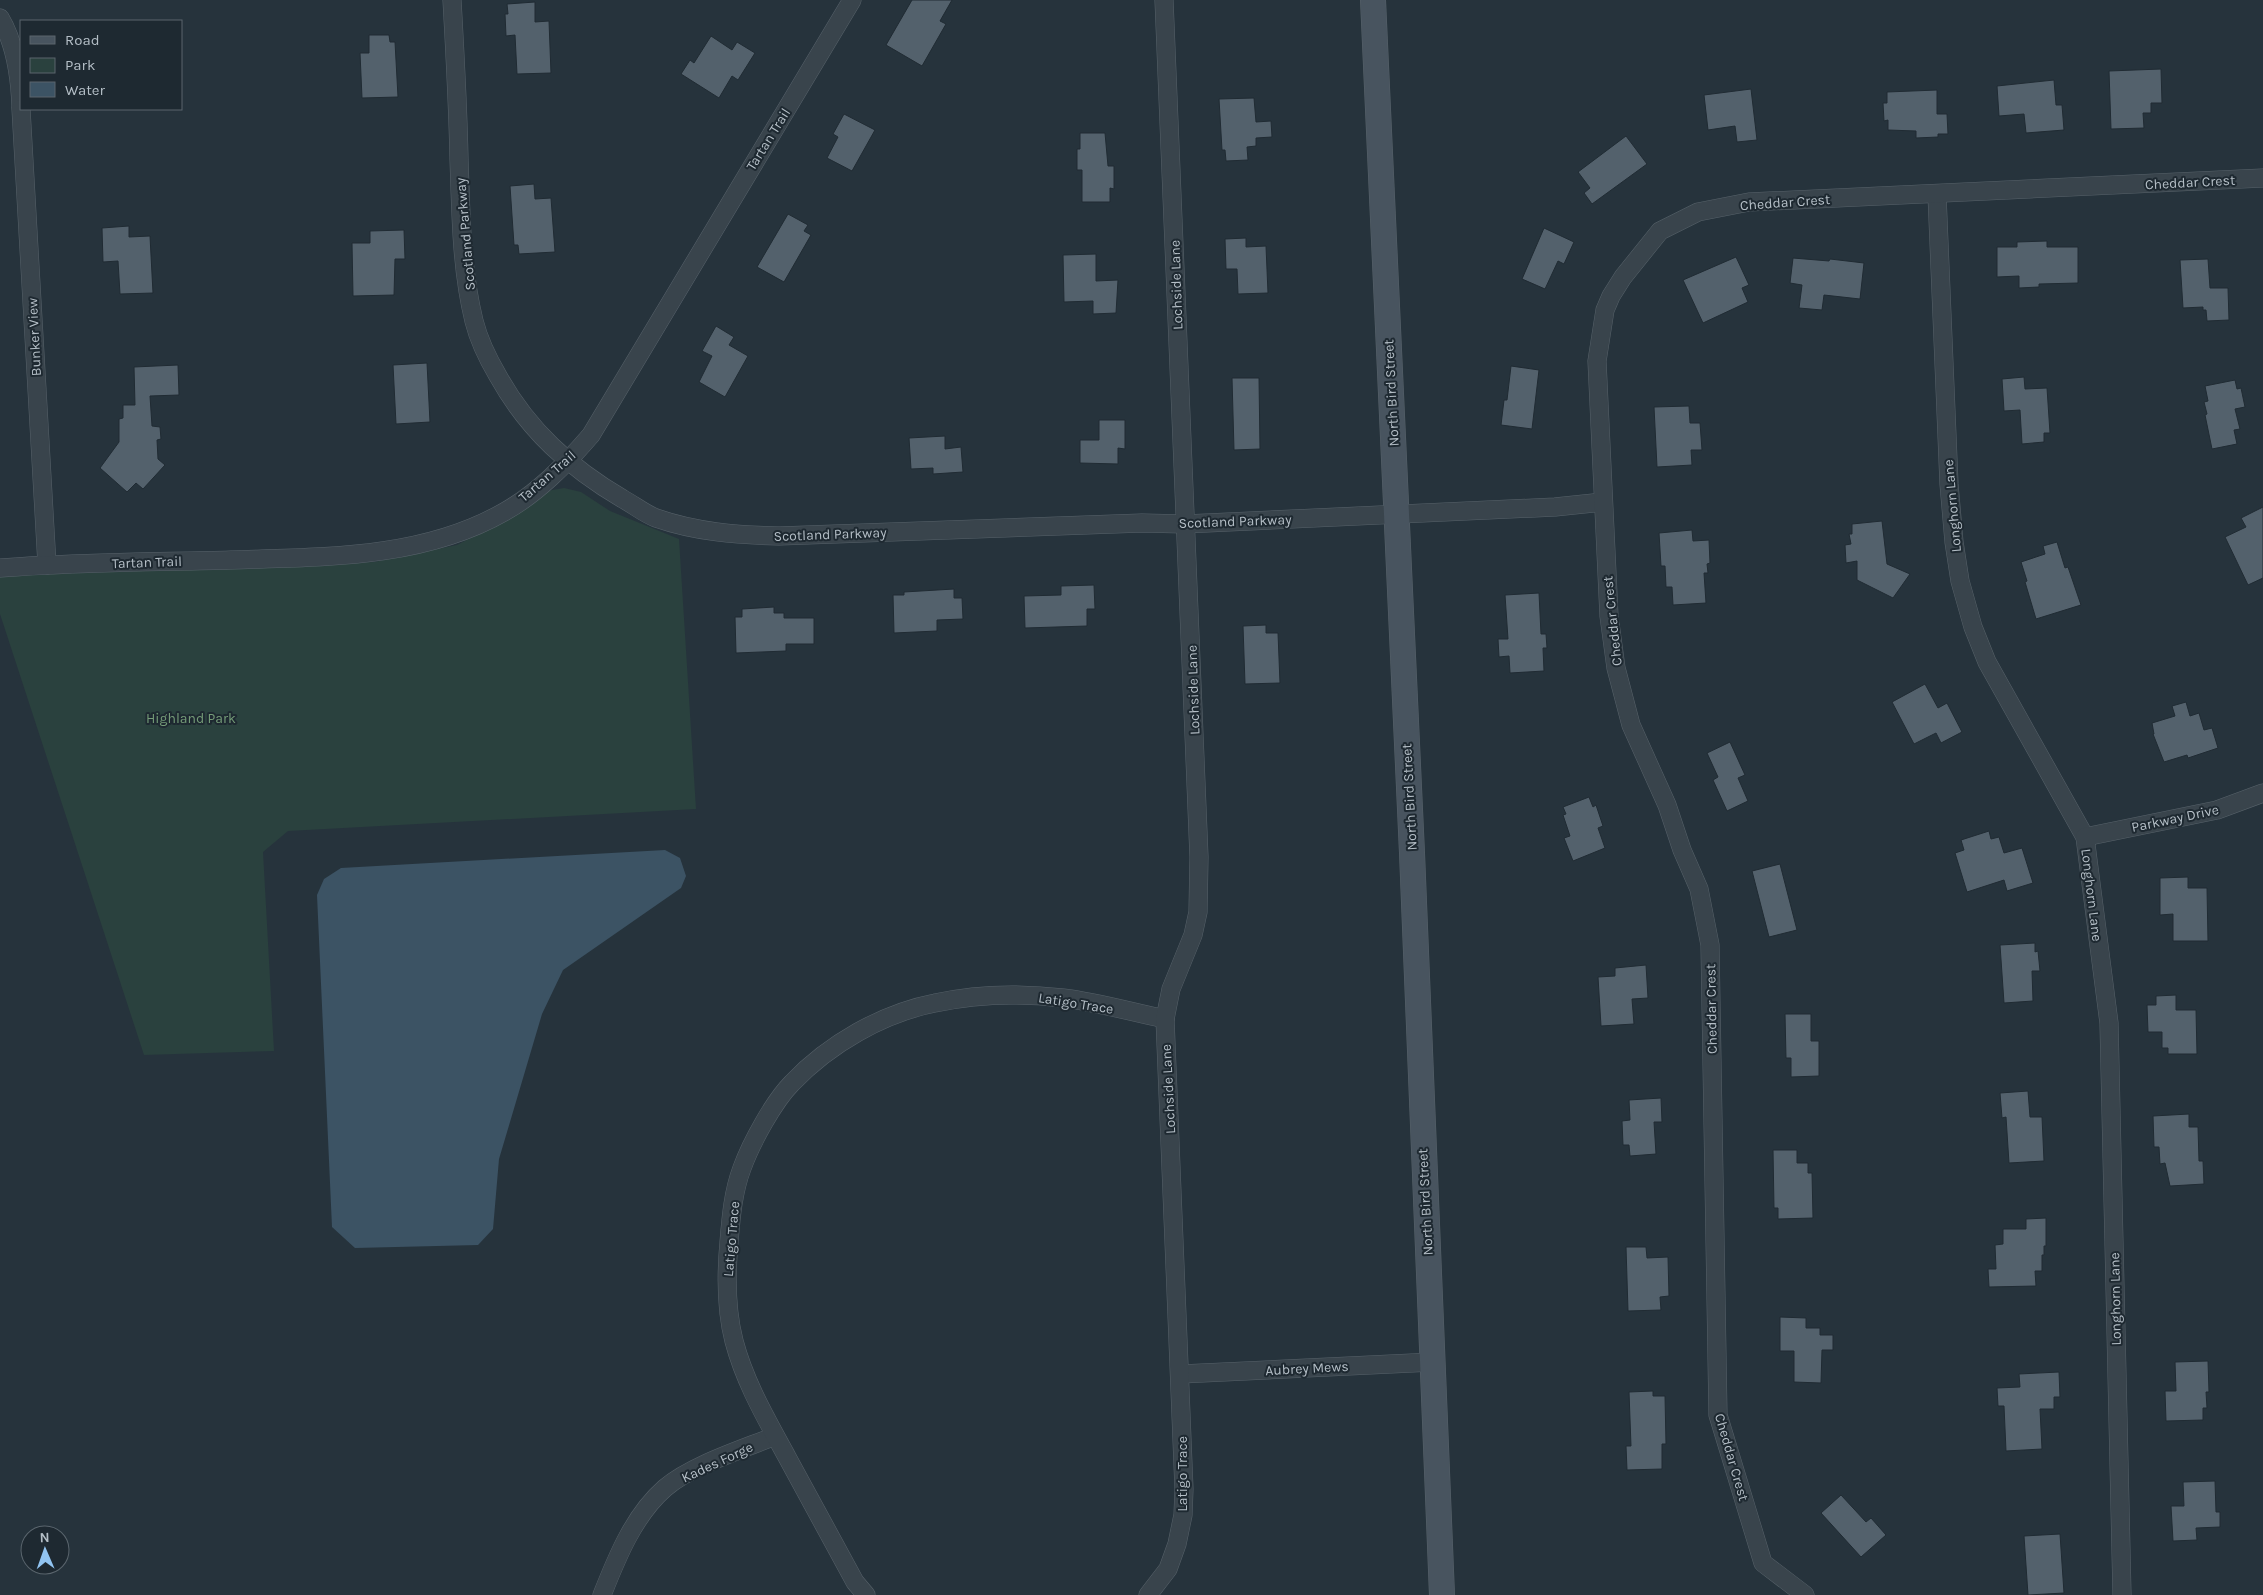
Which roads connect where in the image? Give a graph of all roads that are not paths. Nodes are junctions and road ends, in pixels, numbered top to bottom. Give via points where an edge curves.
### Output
1 (452, 0) edge
2 (852, 0) edge
3 (1164, 0) edge
4 (1373, 0) edge
5 (0, 18) edge
6 (20, 100) edge
7 (21, 110) edge
8 (2263, 178) edge
9 (1937, 195) junction
10 (568, 462) junction
11 (1603, 502) junction
12 (1397, 515) junction
13 (1185, 524) junction
14 (47, 565) junction
15 (0, 568) edge
16 (2263, 793) edge
17 (2085, 837) junction
18 (1165, 1019) junction
19 (1433, 1362) junction
20 (1181, 1374) junction
21 (776, 1436) junction
22 (602, 1595) edge
23 (866, 1595) edge
24 (1148, 1595) edge
25 (1442, 1595) edge
26 (1805, 1595) edge
27 (2122, 1595) edge

1 - 10 street, Scotland Parkway via 465,266 474,322 485,353 505,390 545,442
2 - 10 street, Tartan Trail via 596,426
3 - 13 street, Lochside Lane
4 - 12 street, North Bird Street
5 - 6 street, Bunker View via 14,55
7 - 14 street, Bunker View
8 - 9 street, Cheddar Crest
9 - 11 street, Cheddar Crest via 1749,202 1698,212 1660,231 1623,277 1605,310 1597,361
9 - 17 street, Longhorn Lane via 1949,484 1962,591 1987,662
10 - 13 street, Scotland Parkway via 599,485 655,517 710,532 779,536
10 - 14 street, Tartan Trail via 504,512 461,532 413,546 294,558
11 - 12 street, Scotland Parkway
11 - 26 street, Cheddar Crest via 1608,616 1616,668 1631,726 1667,805 1699,889 1710,945 1718,1415 1763,1563
12 - 13 street, Scotland Parkway
12 - 19 street, North Bird Street
13 - 18 street, Lochside Lane via 1199,848 1198,912 1193,934 1171,989
14 - 15 street, Tartan Trail
16 - 17 street, Parkway Drive via 2217,810
17 - 27 street, Longhorn Lane via 2108,1023
18 - 20 street, Lochside Lane
18 - 21 street, Latigo Trace via 1063,998 975,997 936,1002 904,1011 855,1034 817,1060 790,1084 761,1128 742,1167 732,1203 727,1257 728,1301 734,1341 751,1390
19 - 20 street, Aubrey Mews
19 - 25 street, North Bird Street
20 - 24 street, Latigo Trace via 1183,1515 1168,1569
21 - 22 street, Kades Forge via 699,1467 666,1487 640,1518 617,1557
21 - 23 street, Latigo Trace via 855,1582

